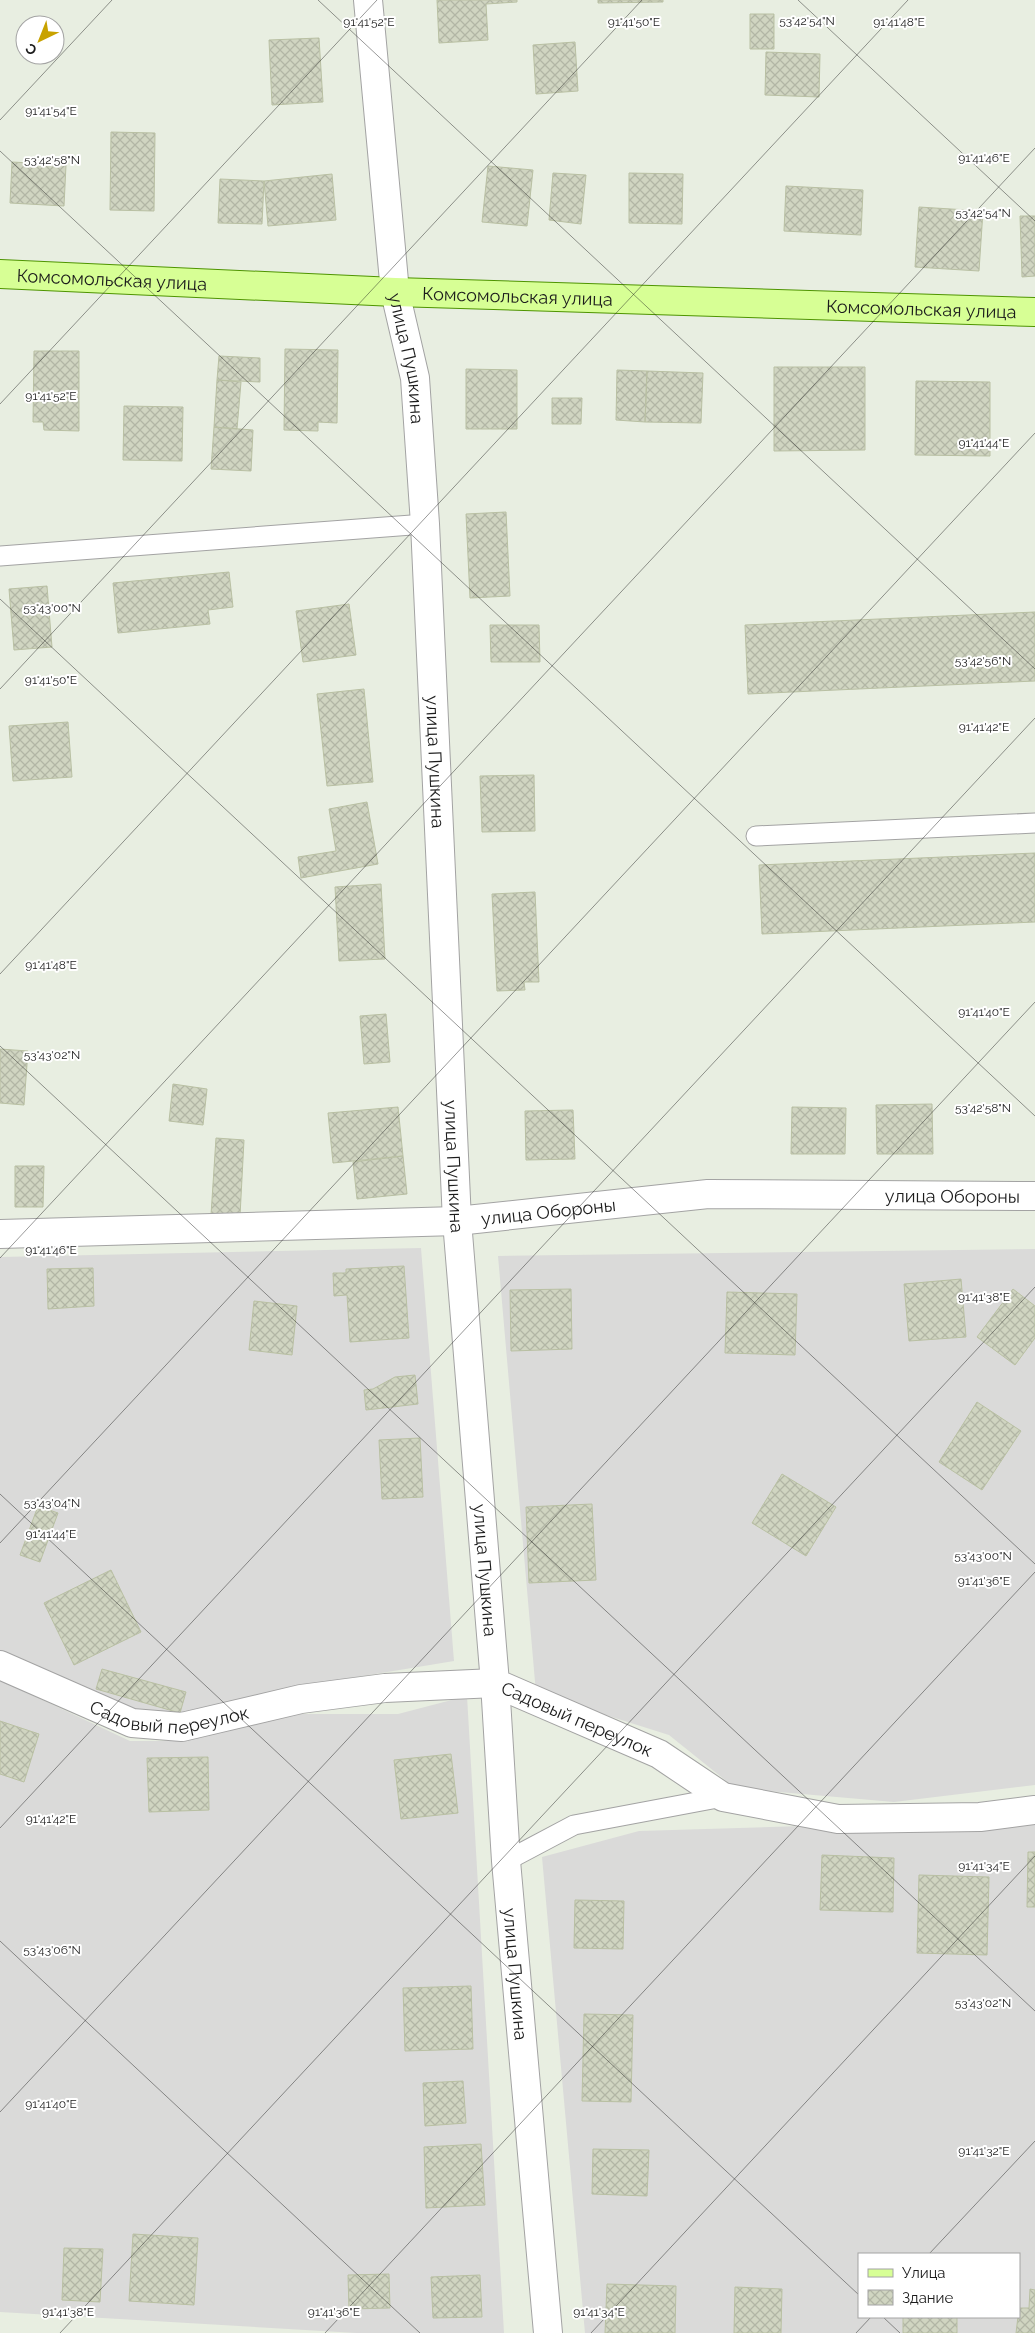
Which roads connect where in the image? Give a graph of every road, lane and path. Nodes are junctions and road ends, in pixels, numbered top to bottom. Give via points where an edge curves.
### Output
1 (368, 0) edge
2 (0, 274) edge
3 (395, 292) junction
4 (1035, 312) edge
5 (425, 524) junction
6 (0, 556) edge
7 (1035, 823) edge
8 (756, 836) dead end
9 (1035, 1196) edge
10 (458, 1221) junction
11 (0, 1234) edge
12 (0, 1665) edge
13 (495, 1682) junction
14 (723, 1797) junction
15 (1035, 1810) edge
16 (506, 1861) junction
17 (548, 2333) edge

1 - 3 street, улица Пушкина
2 - 3 main road, Комсомольская улица
3 - 4 main road, Комсомольская улица
3 - 5 street, улица Пушкина via 415,378
5 - 6 lane
5 - 10 street, улица Пушкина
7 - 8 lane
9 - 10 street, улица Обороны via 708,1194
10 - 11 street, улица Обороны
10 - 13 street, улица Пушкина
12 - 13 street, Садовый переулок via 132,1723 182,1727 301,1698 385,1688
13 - 14 street, Садовый переулок via 659,1754
13 - 16 street, улица Пушкина
14 - 15 street, Садовый переулок via 838,1819 980,1817
14 - 16 lane via 574,1825
16 - 17 street, улица Пушкина

